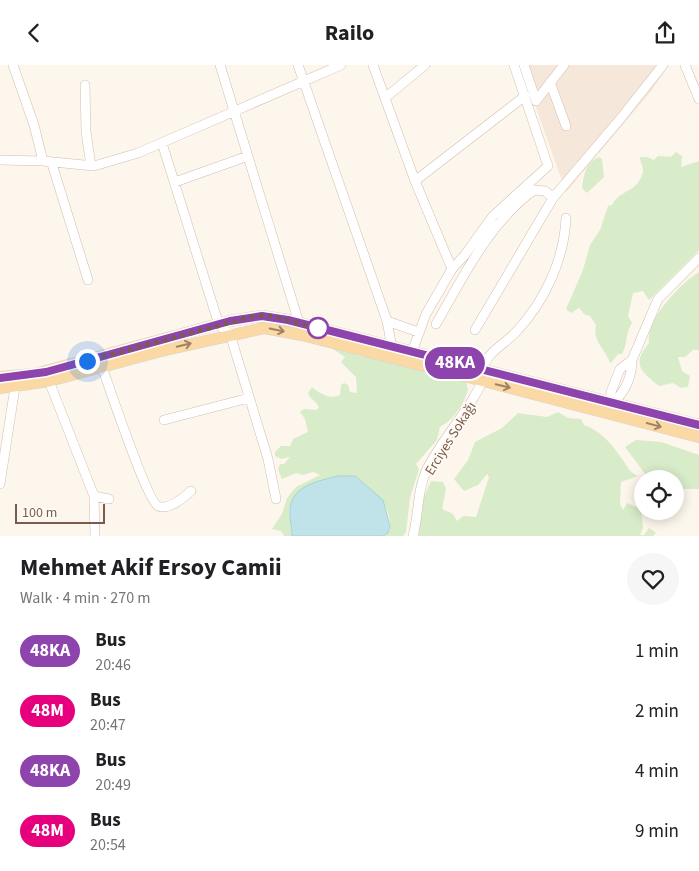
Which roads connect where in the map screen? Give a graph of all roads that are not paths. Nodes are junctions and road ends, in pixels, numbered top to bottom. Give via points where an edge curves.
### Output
1 (13, 65) edge
2 (220, 65) edge
3 (298, 65) edge
4 (341, 65) edge
5 (373, 65) edge
6 (425, 65) edge
7 (514, 65) edge
8 (524, 65) edge
9 (564, 65) edge
10 (663, 65) edge
11 (685, 65) edge
12 (693, 65) edge
13 (304, 82) junction
14 (550, 82) junction
15 (694, 83) junction
16 (85, 85) dead end
17 (525, 95) junction
18 (385, 98) junction
19 (699, 99) edge
20 (235, 111) junction
21 (566, 126) dead end
22 (162, 143) junction
23 (248, 156) junction
24 (0, 160) edge
25 (47, 163) junction
26 (91, 166) junction
27 (415, 181) junction
28 (175, 182) junction
29 (553, 198) junction
30 (566, 218) dead end
31 (699, 258) edge
32 (452, 269) junction
33 (88, 280) dead end
34 (387, 321) junction
35 (299, 323) junction
36 (436, 324) dead end
37 (219, 325) junction
38 (475, 329) dead end
39 (418, 332) junction
40 (230, 334) junction
41 (392, 348) junction
42 (412, 353) junction
43 (632, 360) junction
44 (102, 367) junction
45 (618, 373) junction
46 (486, 376) junction
47 (629, 376) junction
48 (0, 377) edge
49 (49, 381) junction
50 (15, 387) junction
51 (0, 388) edge
52 (249, 397) junction
53 (610, 408) junction
54 (164, 420) dead end
55 (699, 425) edge
56 (699, 437) edge
57 (0, 484) edge
58 (191, 491) dead end
59 (94, 496) junction
60 (109, 499) dead end
61 (276, 499) dead end
62 (95, 536) edge
63 (413, 536) edge

1 - 25 street
2 - 20 street
3 - 13 street
4 - 13 street
5 - 18 street
6 - 18 street
7 - 17 street
8 - 14 street via 536,101
9 - 14 street
10 - 29 street
11 - 15 street
12 - 15 street
13 - 20 street
13 - 34 street
14 - 21 street
15 - 19 street
16 - 26 street
17 - 27 street
17 - 32 street via 548,166 492,216
18 - 27 street
20 - 22 street
20 - 23 street
22 - 26 street
22 - 28 street
23 - 28 street
23 - 35 street
24 - 25 street
25 - 26 street
25 - 33 street
27 - 32 street
28 - 37 street
29 - 36 street via 545,191 534,190 496,225
29 - 38 street
30 - 46 street, Erciyes Sokağı via 565,236 554,273 516,332 486,358
31 - 43 street via 658,299
32 - 39 street
34 - 39 street
34 - 41 street
35 - 37 main road via 262,316
35 - 41 main road
37 - 40 street
37 - 48 main road via 35,375
39 - 42 street
44 -> 40 main road
40 -> 46 main road via 256,328 274,329
40 - 52 street
41 - 42 main road
42 - 46 main road
43 - 45 street
43 - 47 street
44 - 49 main road
44 - 58 street via 155,504 161,507 171,504
45 - 47 street via 623,377
45 - 53 street via 611,392
46 - 53 main road
46 - 63 street, Erciyes Sokağı via 427,470
47 - 53 street via 623,395
49 - 50 main road
49 - 59 street
50 - 51 main road
50 - 57 street
52 - 54 street
52 - 61 street via 268,459
53 - 55 main road
53 -> 56 main road
59 - 60 street
59 - 62 street

